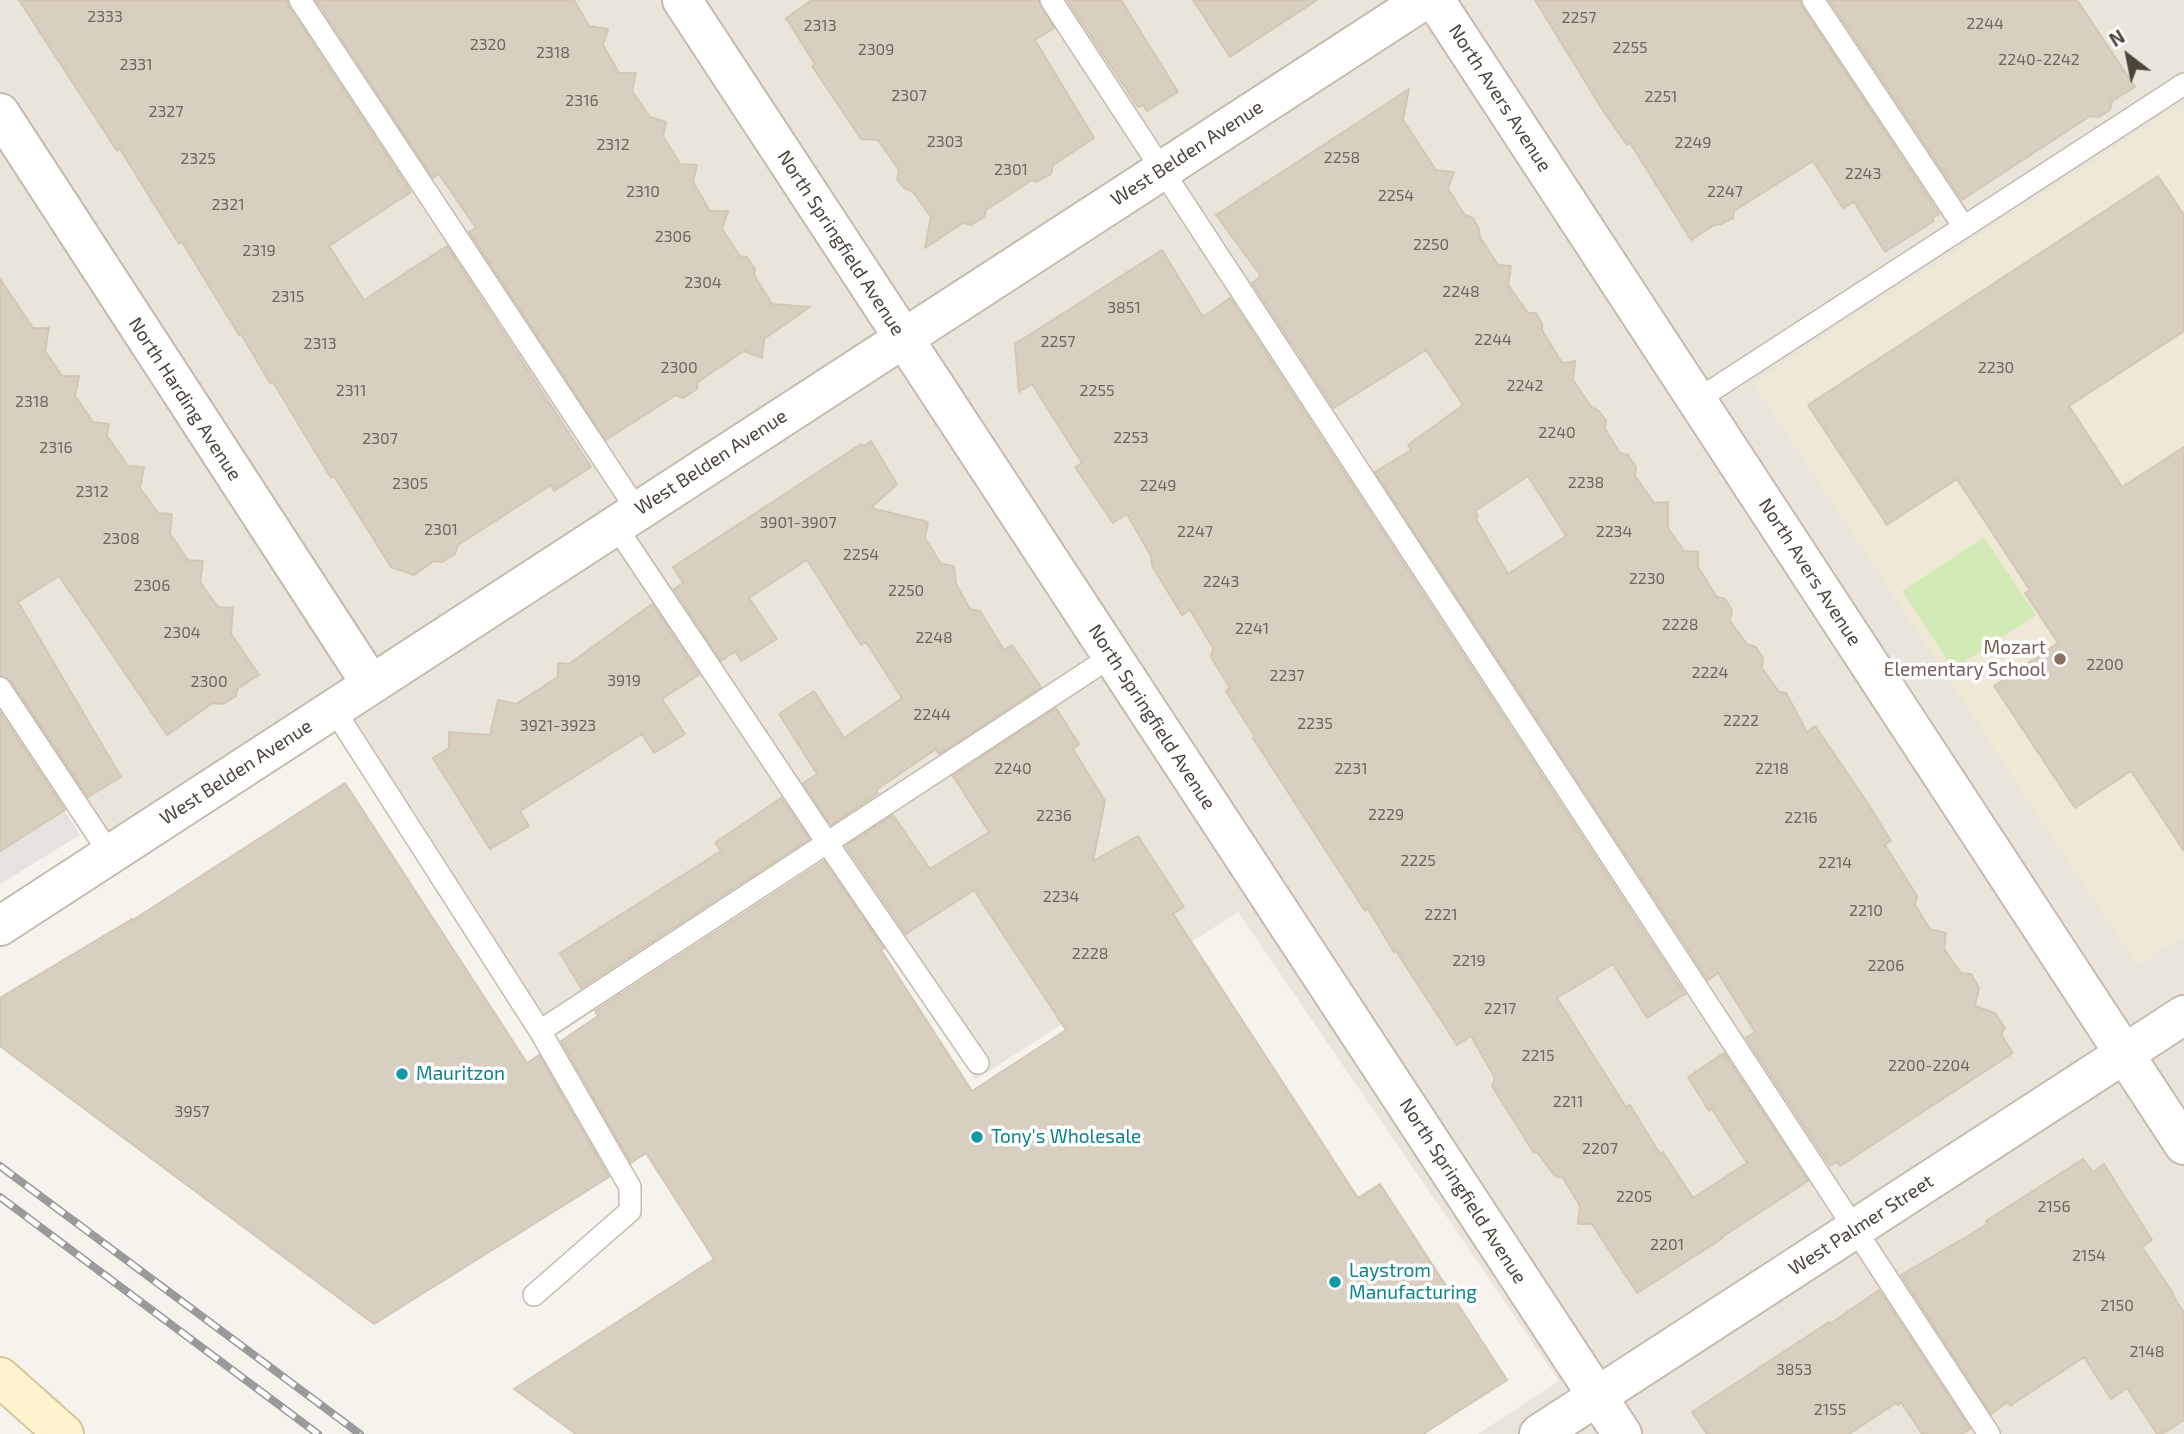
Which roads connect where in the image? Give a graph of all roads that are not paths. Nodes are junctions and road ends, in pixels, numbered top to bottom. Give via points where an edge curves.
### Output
1 (300, 0) edge
2 (682, 0) edge
3 (1051, 0) edge
4 (1424, 0) edge
5 (1435, 0) edge
6 (1813, 0) edge
7 (2184, 84) edge
8 (0, 113) edge
9 (1162, 169) junction
10 (1964, 227) junction
11 (903, 337) junction
12 (1697, 400) junction
13 (626, 517) junction
14 (1112, 656) junction
15 (371, 684) junction
16 (0, 688) edge
17 (333, 709) junction
18 (828, 844) junction
19 (110, 854) junction
20 (0, 926) edge
21 (2184, 1015) edge
22 (540, 1031) junction
23 (2125, 1054) junction
24 (978, 1063) dead end
25 (2184, 1145) edge
26 (1855, 1229) junction
27 (534, 1295) dead end
28 (0, 1377) edge
29 (1597, 1396) junction
30 (64, 1434) edge
31 (1539, 1434) edge
32 (1622, 1434) edge
33 (1989, 1434) edge

1 - 13 lane
2 - 11 street, North Springfield Avenue
3 - 9 lane
4 - 9 street, West Belden Avenue
5 - 12 street, North Avers Avenue
6 - 10 lane
7 - 10 lane
8 - 15 street, North Harding Avenue
9 - 11 street, West Belden Avenue
9 - 26 lane
10 - 12 lane
11 - 13 street, West Belden Avenue
11 - 14 street, North Springfield Avenue
12 - 23 street, North Avers Avenue
13 - 15 street, West Belden Avenue
13 - 18 lane
14 - 18 lane
14 - 29 street, North Springfield Avenue
15 - 17 street, West Belden Avenue
16 - 19 lane
17 - 19 street, West Belden Avenue
17 - 22 lane
18 - 22 lane
18 - 24 lane
19 - 20 street, West Belden Avenue
21 - 23 street, West Palmer Street
22 - 27 lane via 629,1187 630,1211
23 - 25 street, North Avers Avenue
23 - 26 street, West Palmer Street
26 - 29 street, West Palmer Street
26 - 33 lane
28 - 30 main road
29 - 31 street, West Palmer Street
29 - 32 street, North Springfield Avenue

